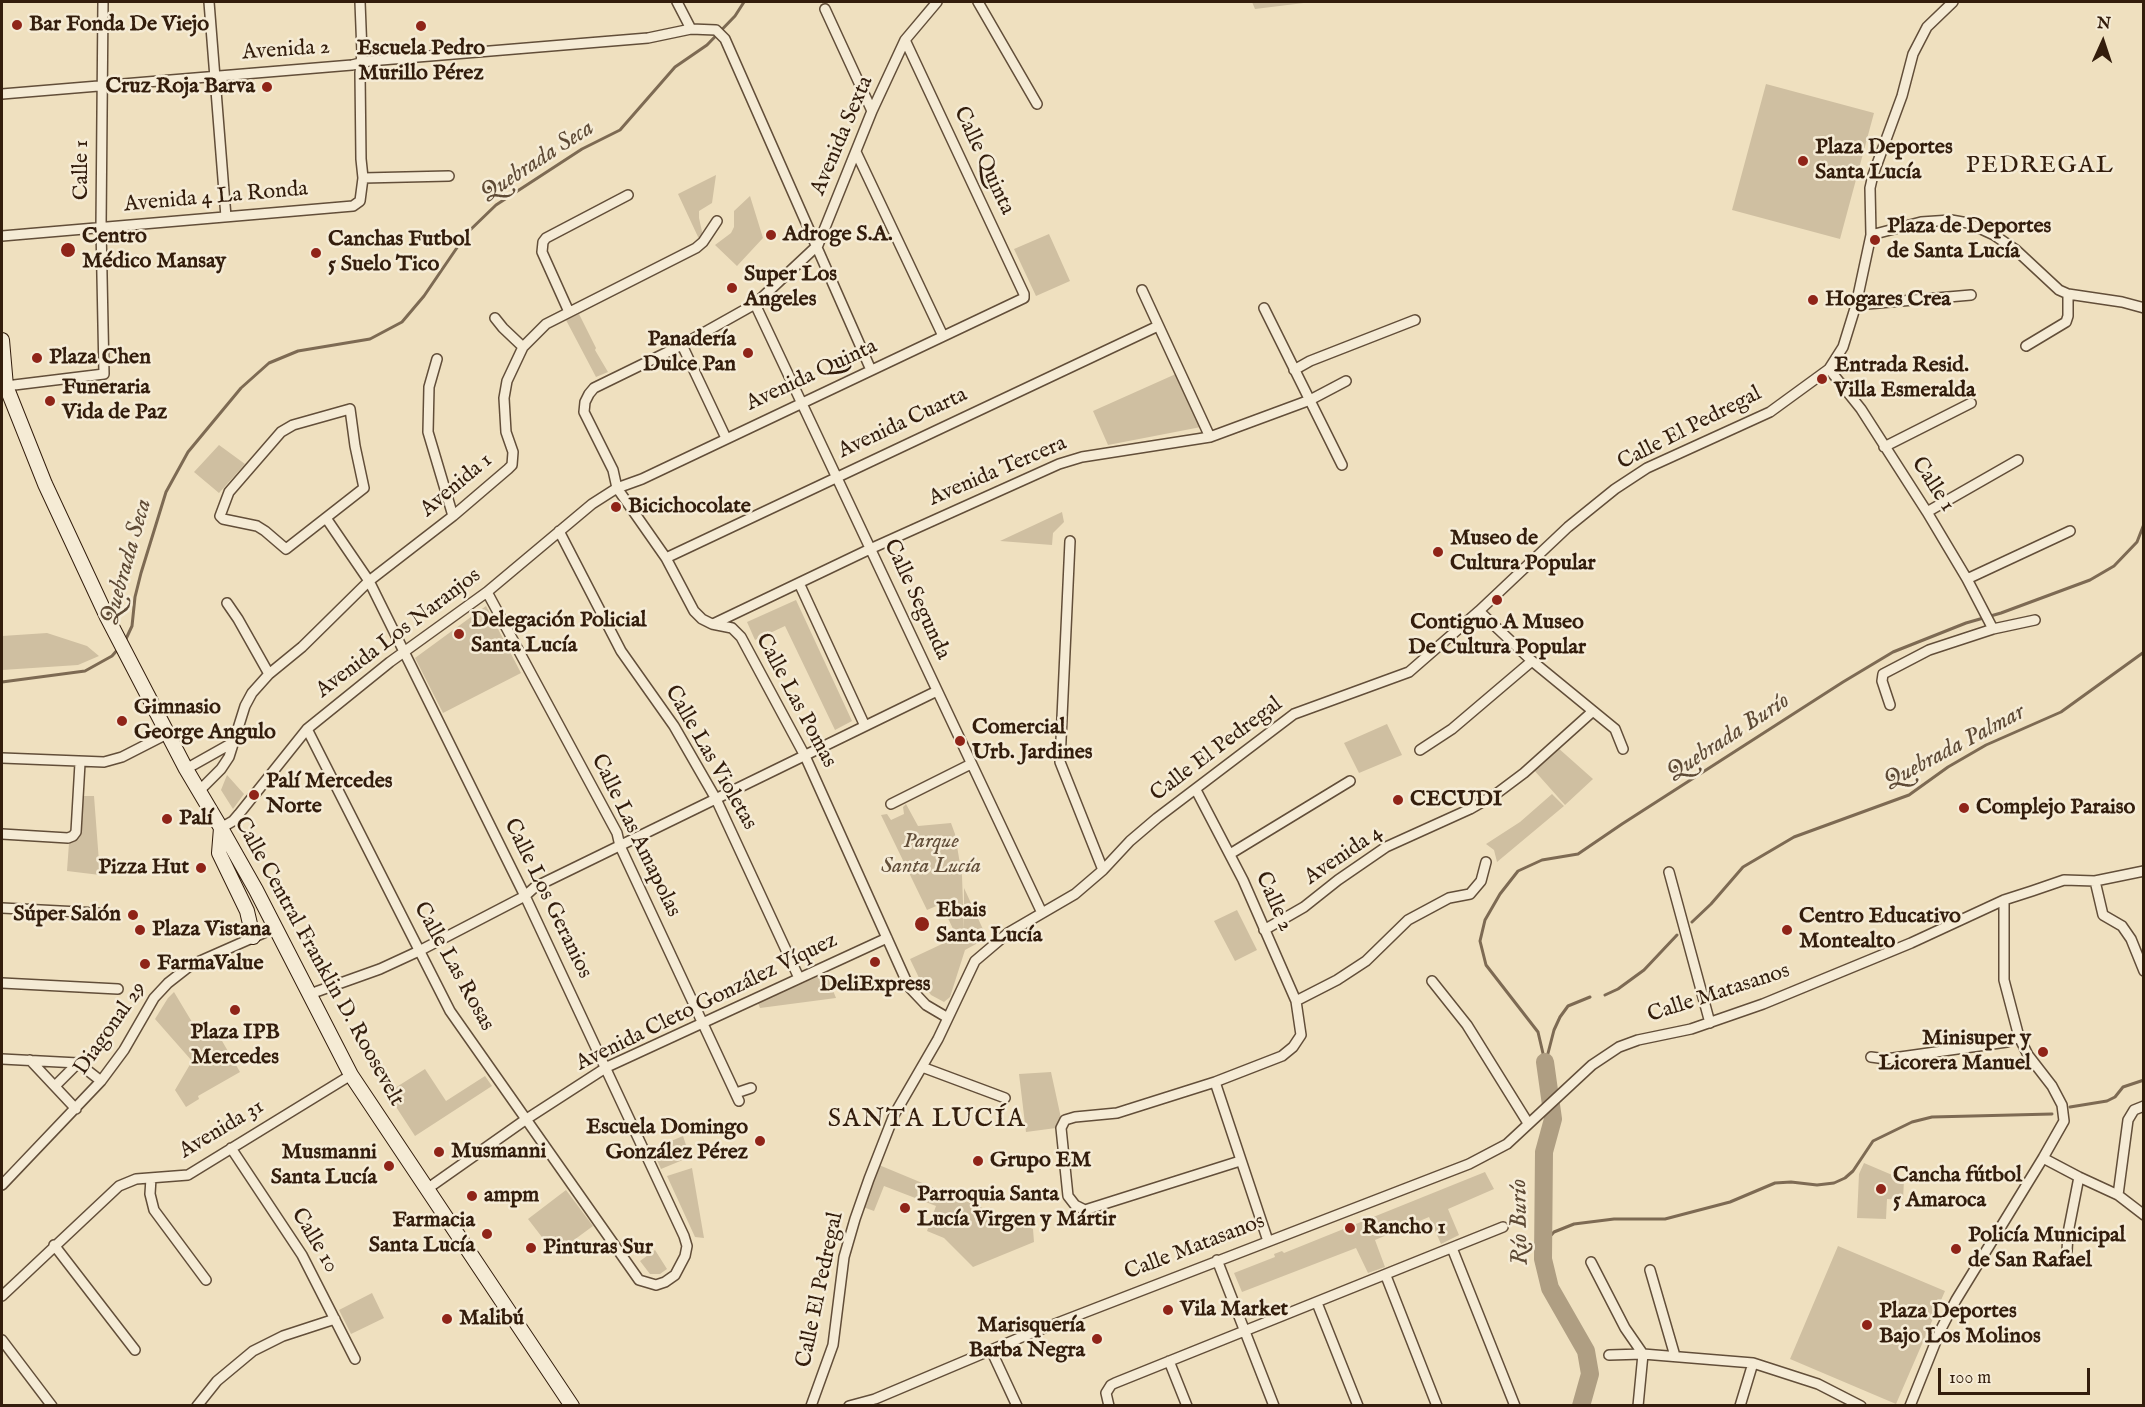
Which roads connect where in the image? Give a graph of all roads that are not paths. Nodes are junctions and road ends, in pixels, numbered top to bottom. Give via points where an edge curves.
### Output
1 (103, 2) edge
2 (209, 2) edge
3 (360, 2) edge
4 (677, 2) edge
5 (937, 2) edge
6 (978, 2) edge
7 (1953, 2) edge
8 (825, 9) dead end
9 (691, 29) junction
10 (905, 40) junction
11 (361, 63) junction
12 (213, 76) junction
13 (102, 86) junction
14 (2, 94) edge
15 (1037, 104) dead end
16 (872, 111) junction
17 (856, 152) junction
18 (449, 176) dead end
19 (363, 178) junction
20 (628, 195) dead end
21 (226, 217) junction
22 (717, 221) dead end
23 (101, 227) junction
24 (1871, 234) junction
25 (2, 236) edge
26 (818, 245) junction
27 (1142, 290) dead end
28 (2068, 294) junction
29 (1971, 296) dead end
30 (1024, 298) joint
31 (755, 304) junction
32 (1856, 305) junction
33 (1264, 308) dead end
34 (2144, 308) edge
35 (569, 312) junction
36 (495, 318) dead end
37 (1415, 320) dead end
38 (1158, 326) junction
39 (943, 336) junction
40 (2, 340) edge
41 (682, 345) junction
42 (523, 346) junction
43 (2026, 346) dead end
44 (437, 359) dead end
45 (1829, 369) junction
46 (871, 370) junction
47 (1294, 370) junction
48 (1346, 381) dead end
49 (4, 386) edge
50 (594, 388) joint
51 (1310, 400) junction
52 (801, 403) junction
53 (1971, 403) dead end
54 (1210, 437) junction
55 (726, 438) junction
56 (1884, 447) junction
57 (2018, 460) dead end
58 (1342, 465) dead end
59 (835, 477) junction
60 (617, 488) junction
61 (1927, 512) junction
62 (453, 516) junction
63 (326, 518) junction
64 (559, 531) junction
65 (2070, 531) dead end
66 (1070, 541) dead end
67 (870, 549) junction
68 (666, 558) junction
69 (1967, 579) junction
70 (369, 581) junction
71 (799, 583) junction
72 (487, 592) junction
73 (227, 603) dead end
74 (1479, 611) junction
75 (2035, 621) dead end
76 (712, 624) junction
77 (1991, 626) junction
78 (404, 653) junction
79 (1532, 661) junction
80 (269, 674) junction
81 (937, 691) junction
82 (1890, 705) dead end
83 (1592, 712) junction
84 (865, 726) junction
85 (307, 729) junction
86 (168, 734) junction
87 (234, 742) junction
88 (1623, 749) dead end
89 (1420, 750) dead end
90 (805, 756) junction
91 (2, 758) edge
92 (80, 763) junction
93 (971, 764) junction
94 (186, 769) junction
95 (1350, 781) dead end
96 (1196, 790) junction
97 (199, 791) junction
98 (716, 799) junction
99 (891, 804) dead end
100 (221, 828) junction
101 (2, 834) edge
102 (620, 846) junction
103 (1230, 854) junction
104 (1486, 862) dead end
105 (1103, 870) junction
106 (2144, 871) edge
107 (1669, 872) dead end
108 (2094, 881) junction
109 (525, 896) junction
110 (2004, 900) junction
111 (2, 908) edge
112 (98, 913) dead end
113 (1042, 913) junction
114 (275, 928) junction
115 (1264, 930) junction
116 (253, 937) junction
117 (887, 938) junction
118 (419, 951) junction
119 (2144, 971) edge
120 (799, 978) junction
121 (1432, 981) dead end
122 (2, 983) edge
123 (118, 989) dead end
124 (310, 994) junction
125 (1296, 1001) junction
126 (948, 1018) junction
127 (702, 1023) junction
128 (1710, 1023) junction
129 (2019, 1037) junction
130 (1871, 1057) dead end
131 (2, 1059) edge
132 (30, 1060) junction
133 (78, 1063) junction
134 (922, 1066) junction
135 (607, 1067) junction
136 (351, 1075) junction
137 (101, 1081) junction
138 (1215, 1082) junction
139 (55, 1086) junction
140 (751, 1088) dead end
141 (1005, 1098) dead end
142 (2144, 1107) edge
143 (76, 1109) junction
144 (525, 1120) junction
145 (1528, 1123) junction
146 (231, 1148) junction
147 (2043, 1158) junction
148 (1240, 1161) junction
149 (2079, 1177) junction
150 (151, 1178) junction
151 (2, 1185) edge
152 (427, 1190) junction
153 (2118, 1195) junction
154 (2144, 1215) edge
155 (1503, 1227) dead end
156 (684, 1236) joint
157 (1268, 1241) junction
158 (54, 1245) junction
159 (1452, 1248) junction
160 (2067, 1251) dead end
161 (1217, 1260) junction
162 (1591, 1262) dead end
163 (1650, 1270) dead end
164 (1386, 1276) junction
165 (206, 1280) dead end
166 (2, 1296) edge
167 (1317, 1303) junction
168 (335, 1319) junction
169 (1245, 1331) junction
170 (2, 1340) edge
171 (135, 1350) dead end
172 (991, 1350) junction
173 (1643, 1354) junction
174 (1609, 1355) dead end
175 (1675, 1356) junction
176 (355, 1359) dead end
177 (1169, 1361) junction
178 (1753, 1363) junction
179 (877, 1402) edge
180 (568, 1404) edge
181 (52, 1406) edge
182 (196, 1406) edge
183 (811, 1406) edge
184 (849, 1406) edge
185 (1017, 1406) edge
186 (1109, 1406) edge
187 (1187, 1406) edge
188 (1274, 1406) edge
189 (1358, 1406) edge
190 (1437, 1406) edge
191 (1515, 1406) edge
192 (1638, 1406) edge
193 (1740, 1406) edge
194 (1861, 1406) edge
195 (1910, 1406) edge

1 - 13 street, Calle 1
2 - 12 street
3 - 11 street
4 - 9 street
5 - 10 street, Avenida Sexta
6 - 15 street
7 - 24 street, Calle El Pedregal via 1927,27 1913,54 1873,175
8 - 16 street
9 - 11 street, Avenida 2 via 648,38
9 - 26 street, Avenida 2 via 716,30 727,43
10 - 16 street, Avenida Sexta
10 - 30 street, Calle Quinta
11 - 12 street, Avenida 2
11 - 19 street
12 - 13 street, Avenida 2
12 - 21 street
13 - 14 street, Avenida 2
13 - 23 street, Calle 1
16 - 17 street, Avenida Sexta
17 - 26 street, Avenida Sexta
17 - 39 street
18 - 19 street
19 - 21 street, Avenida 4 La Ronda via 360,201 353,206
20 - 35 street via 546,238 542,247
21 - 23 street, Avenida 4 La Ronda
22 - 35 street, Avenida 1 via 696,248
23 - 25 street, Avenida 4 La Ronda
23 - 49 street, Calle 1 via 104,374
24 - 28 street via 1921,222 1968,223 2016,250
24 - 32 street, Calle El Pedregal
26 - 31 street, Avenida Sexta
26 - 46 street
27 - 38 street
28 - 34 street
28 - 43 street via 2066,322
29 - 32 street
30 - 39 street, Avenida Quinta
31 - 41 street, Avenida Sexta
31 - 52 street, Calle Segunda
32 - 45 street, Calle El Pedregal via 1843,347
33 - 47 street
35 - 42 street, Avenida 1 via 546,324
36 - 42 street
37 - 47 street
38 - 54 street
38 - 59 street, Avenida Cuarta
39 - 46 street, Avenida Quinta
40 - 49 main road, Calle Central Franklin D. Roosevelt
41 - 50 street, Avenida Sexta
41 - 55 street
42 - 62 street, Avenida 1 via 507,381 504,398 512,465
44 - 62 street via 429,387 428,432
45 - 56 street, Calle 1 via 1861,409
45 - 74 street, Calle El Pedregal via 1770,412 1647,468 1615,489 1568,527
46 - 52 street, Avenida Quinta
47 - 51 street
48 - 51 street, Avenida Tercera
49 - 86 main road, Calle Central Franklin D. Roosevelt via 107,617
50 - 60 street, Calle Las Pomas via 584,412 613,470
51 - 54 street, Avenida Tercera
51 - 58 street
52 - 55 street, Avenida Quinta
52 - 59 street, Calle Segunda
53 - 56 street
54 - 67 street, Avenida Tercera via 1059,464
55 - 60 street, Avenida Quinta
56 - 61 street, Calle 1
57 - 61 street
59 - 67 street, Calle Segunda
59 - 68 street, Avenida Cuarta
60 - 64 street, Avenida Los Naranjos
60 - 68 street, Calle Las Pomas
61 - 69 street, Calle 1
62 - 70 street, Avenida 1
63 - 63 street via 364,488 354,446 351,409 281,432 229,492 220,516 257,526 286,549
63 - 70 street
64 - 72 street, Avenida Los Naranjos
64 - 98 street, Calle Las Violetas via 621,651 674,726
65 - 69 street
66 - 105 street via 1060,762
67 - 71 street, Avenida Tercera
67 - 81 street, Calle Segunda
68 - 76 street, Calle Las Pomas via 694,611
69 - 77 street, Calle 1
70 - 78 street, Calle Los Geranios
70 - 80 street, Avenida 1
71 - 76 street, Avenida Tercera
71 - 84 street
72 - 78 street, Avenida Los Naranjos
72 - 102 street, Calle Las Amapolas via 617,833
73 - 80 street
74 - 79 street
74 - 96 street, Calle El Pedregal via 1409,672 1294,714
75 - 77 street
76 - 90 street, Calle Las Pomas via 732,628 741,637
77 - 82 street via 1929,650 1883,674
78 - 85 street, Avenida Los Naranjos
78 - 109 street, Calle Los Geranios
79 - 83 street
79 - 89 street via 1452,729
80 - 87 street, Avenida 1 via 245,706
81 - 84 street
81 - 93 street, Calle Segunda
83 - 88 street via 1615,729
83 - 115 street, Avenida 4 via 1496,794 1470,810 1386,847 1304,907
84 - 90 street
85 - 100 street, Avenida Los Naranjos via 239,814
85 - 118 street, Calle Las Rosas
86 - 92 street via 122,757
86 - 94 main road, Calle Central Franklin D. Roosevelt
87 - 94 street
87 - 97 street, Avenida 1 via 221,769
90 - 98 street
90 - 117 street, Calle Las Pomas
91 - 92 street
92 - 101 street via 73,836
93 - 99 street
93 - 113 street, Calle Segunda
94 - 97 main road, Calle Central Franklin D. Roosevelt
95 - 103 street
96 - 103 street, Calle 2
96 - 105 street, Calle El Pedregal via 1130,841
97 - 100 main road, Calle Central Franklin D. Roosevelt
98 - 102 street
98 - 120 street, Calle Las Violetas
100 - 114 main road, Calle Central Franklin D. Roosevelt
100 - 116 main road via 219,853 247,911
102 - 109 street
102 - 127 street, Calle Las Amapolas
103 - 115 street, Calle 2
104 - 125 street via 1481,881 1470,894 1449,898 1408,920 1366,961
105 - 113 street, Calle El Pedregal via 1075,894
106 - 108 street, Calle Matasanos
107 - 128 street
108 - 110 street, Calle Matasanos via 2064,880
108 - 119 street via 2103,915 2121,926 2131,939
109 - 118 street
109 - 135 street, Calle Los Geranios
110 - 128 street, Calle Matasanos via 1911,943
110 - 129 street via 2004,980
111 - 112 street
113 - 126 street, Calle El Pedregal via 1008,933 975,961
114 - 116 street, Diagonal 29
114 - 124 main road, Calle Central Franklin D. Roosevelt
115 - 125 street, Calle 2
116 - 137 street, Diagonal 29 via 191,965 168,983 154,998
117 - 120 street, Avenida Cleto González Víquez
117 - 126 street, Calle Las Pomas via 909,987 926,1005
118 - 124 street
118 - 144 street, Calle Las Rosas via 450,1011
120 - 127 street, Avenida Cleto González Víquez
121 - 145 street via 1467,1026
122 - 123 street
124 - 136 main road, Calle Central Franklin D. Roosevelt
125 - 138 street, Calle 2 via 1301,1035 1293,1047 1282,1056
126 - 134 street, Calle El Pedregal
127 - 135 street, Avenida Cleto González Víquez
127 - 140 street, Calle Las Amapolas via 737,1097
128 - 145 street, Calle Matasanos via 1619,1047
129 - 130 street via 1886,1059
129 - 147 street via 2062,1105 2064,1121
131 - 132 street
132 - 133 street
132 - 139 street
133 - 137 street
133 - 139 street
134 - 141 street
134 - 183 street, Calle El Pedregal via 894,1115 855,1219 844,1257 833,1345
135 - 144 street, Avenida Cleto González Víquez
135 - 156 street, Calle Los Geranios
136 - 146 street, Avenida 31
136 - 152 main road, Calle Central Franklin D. Roosevelt
137 - 143 street, Diagonal 29
138 - 148 street
138 - 148 street via 1117,1113 1065,1120 1061,1128 1068,1196 1085,1210
139 - 143 street
142 - 153 street via 2134,1110 2128,1120
143 - 151 street, Diagonal 29
144 - 152 street, Avenida Cleto González Víquez
144 - 156 street, Calle Las Rosas via 639,1280 656,1285 675,1275 685,1256
145 - 157 street, Calle Matasanos via 1507,1144 1469,1164
146 - 150 street, Avenida 31 via 188,1174
146 - 168 street, Calle 10 via 303,1255
147 - 149 street
147 - 195 street via 1956,1300
148 - 157 street
149 - 153 street
149 - 160 street
150 - 158 street, Avenida 31 via 119,1186
150 - 165 street via 154,1210
152 - 180 main road, Calle Central Franklin D. Roosevelt
153 - 154 street
155 - 159 street
157 - 161 street, Calle Matasanos
158 - 166 street, Avenida 31
158 - 171 street
159 - 164 street
159 - 191 street
161 - 169 street
161 - 172 street, Calle Matasanos
162 - 173 street
163 - 175 street
164 - 167 street
164 - 190 street
167 - 169 street
167 - 189 street
168 - 176 street, Calle 10
168 - 182 street via 283,1336 253,1351 217,1381
169 - 177 street
169 - 188 street
170 - 181 street
172 - 179 street, Calle Matasanos
172 - 185 street
173 - 174 street
173 - 175 street
173 - 192 street
175 - 178 street
177 - 186 street via 1111,1385 1106,1393
177 - 187 street
178 - 193 street
178 - 194 street via 1818,1384
179 - 184 street, Calle Matasanos

